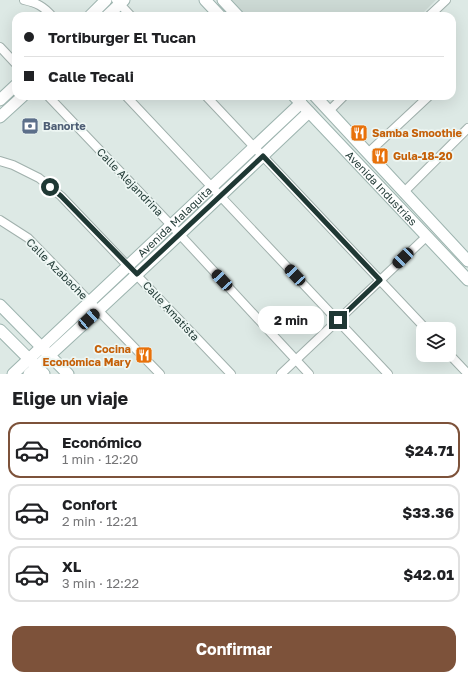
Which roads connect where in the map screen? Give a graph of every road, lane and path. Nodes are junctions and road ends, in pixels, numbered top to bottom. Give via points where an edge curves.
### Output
1 (24, 0) edge
2 (106, 0) edge
3 (205, 0) edge
4 (223, 0) edge
5 (446, 0) edge
6 (120, 1) edge
7 (49, 12) edge
8 (94, 12) edge
9 (110, 12) edge
10 (128, 12) edge
11 (216, 12) edge
12 (234, 12) edge
13 (433, 12) edge
14 (0, 47) edge
15 (12, 60) edge
16 (12, 89) edge
17 (0, 100) edge
18 (19, 100) edge
19 (52, 100) edge
20 (130, 100) edge
21 (210, 100) edge
22 (297, 100) edge
23 (319, 100) edge
24 (340, 100) edge
25 (425, 100) edge
26 (329, 111) junction
27 (310, 112) junction
28 (0, 117) edge
29 (468, 128) edge
30 (254, 147) junction
31 (368, 153) junction
32 (263, 156) junction
33 (0, 161) edge
34 (212, 187) junction
35 (404, 192) junction
36 (221, 196) junction
37 (0, 220) edge
38 (171, 225) junction
39 (180, 235) junction
40 (426, 236) junction
41 (468, 261) edge
42 (128, 265) junction
43 (137, 274) junction
44 (380, 280) junction
45 (468, 280) edge
46 (90, 301) junction
47 (0, 305) edge
48 (99, 310) junction
49 (338, 320) junction
50 (419, 322) edge
51 (0, 330) edge
52 (46, 350) junction
53 (296, 360) junction
54 (456, 361) edge
55 (35, 369) edge
56 (13, 374) edge
57 (68, 374) edge
58 (160, 374) edge
59 (231, 374) edge
60 (282, 374) edge
61 (309, 374) edge
62 (388, 374) edge
63 (468, 374) edge

1 - 7 street via 41,5
2 - 8 street
3 - 11 street
4 - 12 street
5 - 13 street
6 - 9 street
6 - 10 street
14 - 15 street
16 - 17 street
18 - 28 street
19 - 38 street, Calle Alejandrina
20 - 34 street
21 - 30 street
22 - 27 street, Avenida Industrias
22 - 30 street, Avenida Malaquita
23 - 26 street, Avenida Industrias
24 - 26 street
25 - 31 street
26 - 31 street, Avenida Industrias
27 - 32 street, Avenida Malaquita
27 - 40 street, Avenida Industrias
29 - 35 street
30 - 32 street
30 - 34 street, Avenida Malaquita
31 - 35 street, Avenida Industrias
32 - 36 street, Avenida Malaquita
32 - 44 street
33 - 42 street, Calle Amatista via 39,178 61,196
34 - 36 street
34 - 38 street, Avenida Malaquita
35 - 41 street, Avenida Industrias
36 - 39 street, Avenida Malaquita
36 - 49 street
37 - 46 street, Calle Azabache via 28,238
38 - 39 street, Calle Alejandrina
38 - 42 street, Avenida Malaquita
39 - 43 street, Avenida Malaquita
39 - 53 street, Calle Alejandrina
40 - 44 street
40 - 45 street, Avenida Industrias
42 - 43 street, Calle Amatista
42 - 46 street, Avenida Malaquita
43 - 48 street, Avenida Malaquita
43 - 59 street, Calle Amatista
44 - 49 street
44 - 50 street
46 - 48 street, Calle Azabache
46 - 52 street, Avenida Malaquita
47 - 52 street
48 - 52 street, Avenida Malaquita
48 - 58 street, Calle Azabache
49 - 53 street
49 - 62 street
51 - 55 street
52 - 55 street, Avenida Malaquita
52 - 57 street
53 - 60 street
53 - 61 street, Calle Alejandrina
54 - 63 street
55 - 56 street, Avenida Malaquita

